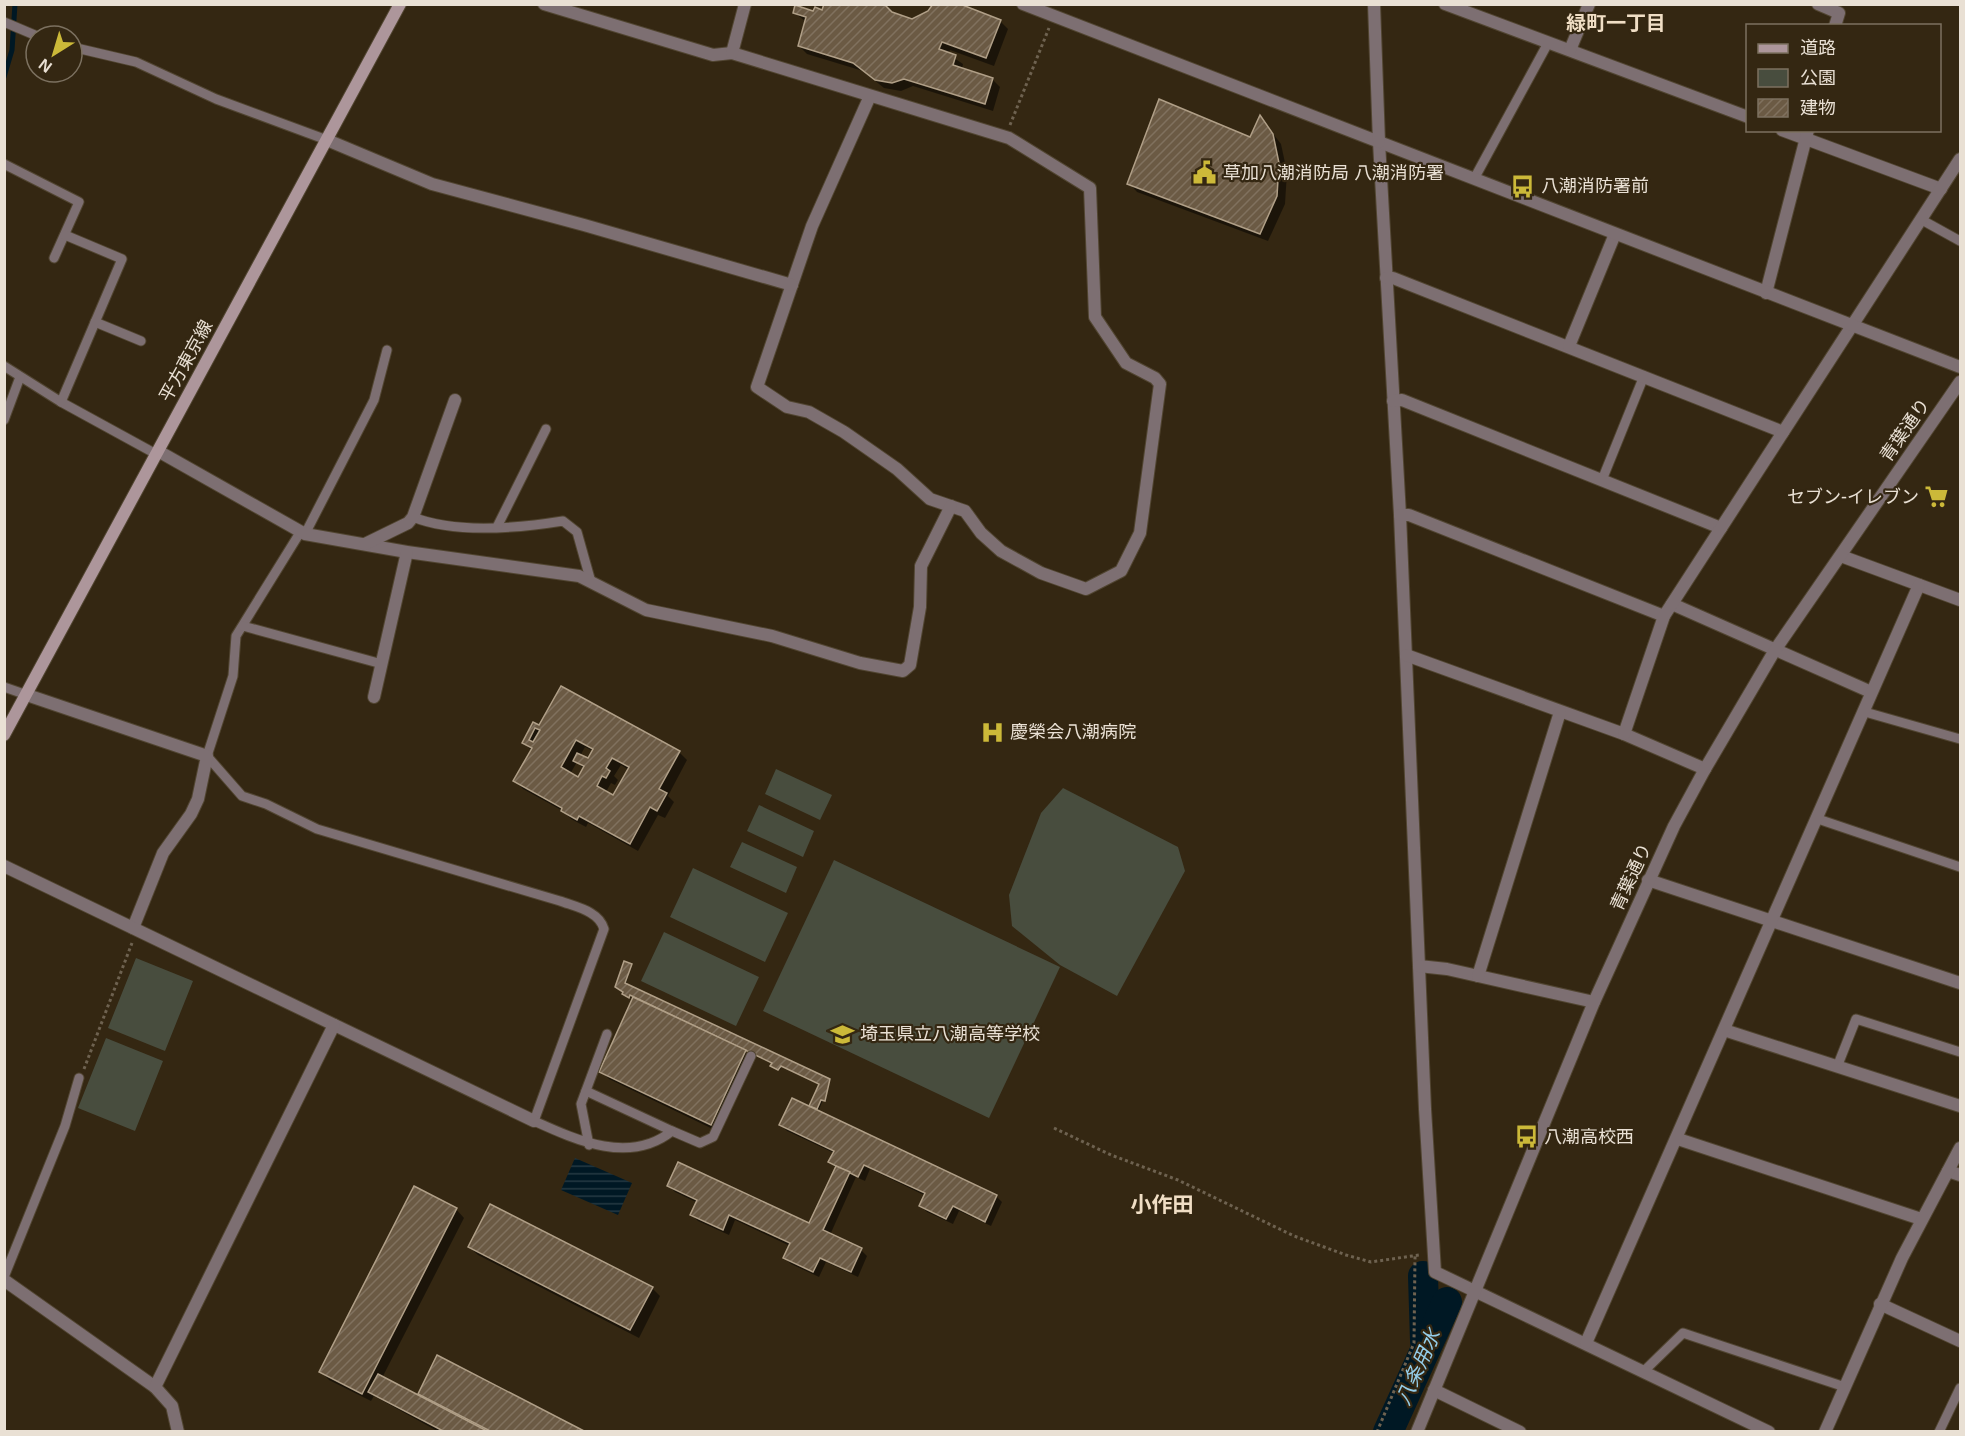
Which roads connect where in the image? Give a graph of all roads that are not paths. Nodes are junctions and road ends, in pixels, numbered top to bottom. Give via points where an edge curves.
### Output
1 (400, 4) edge
2 (544, 4) edge
3 (745, 4) edge
4 (1023, 4) edge
5 (1374, 4) edge
6 (1445, 4) edge
7 (1589, 4) edge
8 (1818, 4) edge
9 (1468, 8) edge
10 (4, 22) edge
11 (1836, 24) edge
12 (24, 30) edge
13 (1548, 42) junction
14 (84, 50) edge
15 (1570, 50) junction
16 (732, 53) junction
17 (870, 96) junction
18 (1746, 116) edge
19 (1792, 132) edge
20 (1807, 135) edge
21 (327, 140) junction
22 (1379, 142) junction
23 (1960, 159) edge
24 (4, 164) edge
25 (1474, 179) junction
26 (1941, 189) junction
27 (1922, 220) junction
28 (65, 234) junction
29 (1615, 234) junction
30 (1960, 241) edge
31 (54, 258) dead end
32 (1386, 278) junction
33 (792, 285) junction
34 (1766, 293) junction
35 (95, 322) junction
36 (1853, 326) junction
37 (141, 341) dead end
38 (1569, 346) junction
39 (387, 350) dead end
40 (4, 366) edge
41 (1960, 367) edge
42 (1644, 376) junction
43 (20, 377) junction
44 (1960, 382) edge
45 (455, 400) dead end
46 (1393, 401) junction
47 (62, 402) junction
48 (4, 420) edge
49 (546, 429) dead end
50 (1783, 432) junction
51 (157, 452) junction
52 (1602, 480) junction
53 (951, 506) junction
54 (1400, 515) junction
55 (412, 517) junction
56 (497, 527) junction
57 (1721, 528) junction
58 (303, 532) junction
59 (365, 544) junction
60 (407, 552) junction
61 (1840, 556) junction
62 (591, 582) junction
63 (1919, 585) junction
64 (1960, 600) edge
65 (1672, 604) junction
66 (1664, 615) junction
67 (243, 626) junction
68 (1775, 650) junction
69 (1406, 655) junction
70 (381, 664) junction
71 (4, 687) edge
72 (1871, 692) junction
73 (27, 695) junction
74 (374, 697) dead end
75 (1560, 712) junction
76 (1865, 712) junction
77 (1624, 734) junction
78 (4, 735) edge
79 (1960, 739) edge
80 (207, 756) junction
81 (1705, 769) junction
82 (1818, 819) junction
83 (4, 866) edge
84 (1960, 867) edge
85 (1648, 880) junction
86 (1772, 921) junction
87 (135, 929) junction
88 (1419, 966) junction
89 (1478, 976) junction
90 (1960, 983) edge
91 (1594, 1002) junction
92 (334, 1025) junction
93 (1724, 1030) junction
94 (607, 1034) dead end
95 (1960, 1052) edge
96 (751, 1056) dead end
97 (1837, 1067) junction
98 (79, 1078) road end
99 (586, 1091) junction
100 (1960, 1106) edge
101 (534, 1121) junction
102 (672, 1131) junction
103 (1678, 1139) junction
104 (589, 1144) junction
105 (1960, 1148) edge
106 (1948, 1171) junction
107 (1960, 1175) edge
108 (1921, 1219) junction
109 (4, 1278) edge
110 (1475, 1290) junction
111 (1880, 1304) junction
112 (1960, 1341) edge
113 (1586, 1343) junction
114 (1644, 1371) junction
115 (155, 1387) junction
116 (1845, 1387) junction
117 (1960, 1388) edge
118 (1434, 1390) junction
119 (178, 1431) edge
120 (1417, 1431) edge
121 (1520, 1431) edge
122 (1769, 1431) edge
123 (1825, 1431) edge
124 (1939, 1431) edge

1 - 21 main road, 平方東京線
2 - 16 street via 713,55
3 - 16 street
4 - 22 street
5 - 22 street
6 - 9 street
7 - 15 street
8 - 11 street via 1839,13
9 - 13 street
10 - 12 lane
13 - 15 street
13 - 25 lane
14 - 21 lane via 136,62 216,99
15 - 18 street
16 - 17 street
17 - 33 street via 812,226
17 - 53 street via 1009,138 1090,188 1095,317 1126,363 1160,384 1140,533 1121,571 1086,589 1041,573 1001,551 965,511
19 - 20 street
20 - 26 street
20 - 34 street
21 - 33 street via 432,184
21 - 51 main road, 平方東京線
22 - 25 street
22 - 32 street
23 - 26 street
24 - 28 lane via 79,202
25 - 29 street
26 - 27 street
27 - 30 lane
27 - 36 street
28 - 31 lane
28 - 35 lane via 122,259
29 - 34 street
29 - 38 street
32 - 38 street
32 - 46 street
33 - 53 street via 757,387 787,407 808,412 844,432 930,498
34 - 36 street
35 - 37 lane
35 - 47 lane
36 - 41 street
36 - 50 street
38 - 42 street
39 - 58 lane via 374,400
40 - 43 lane
42 - 50 street
42 - 52 lane
43 - 47 lane
43 - 48 lane
44 - 61 street, 青葉通り
45 - 55 street
46 - 52 street via 1402,400
46 - 54 street
47 - 51 lane
49 - 56 lane
50 - 57 street
51 - 58 street
51 - 73 main road, 平方東京線
52 - 57 street
53 - 62 street via 921,566 920,607 912,654 910,665 903,671 860,663 772,636 646,610
54 - 66 street via 1409,515
54 - 69 street
55 - 56 lane via 443,525
55 - 59 street via 408,523
56 - 62 lane via 524,528 563,521 578,532
57 - 65 street
58 - 59 street
58 - 67 lane
59 - 60 street
60 - 62 street via 579,576
60 - 70 street
61 - 63 street
61 - 68 street, 青葉通り
63 - 64 street
63 - 72 street
65 - 66 street
65 - 68 street
66 - 77 street
67 - 70 lane
67 - 80 lane via 236,636 233,676
68 - 72 street
68 - 81 street, 青葉通り
69 - 75 street
69 - 88 street
70 - 74 street
71 - 73 lane
72 - 76 street
73 - 78 main road, 平方東京線
73 - 80 street
75 - 77 street
75 - 89 street
76 - 79 lane
76 - 82 street
77 - 81 street
80 - 87 street via 198,799 163,853
80 - 101 lane via 242,796 317,829 560,901 602,921 604,929
81 - 85 street, 青葉通り
82 - 84 lane
82 - 86 street
83 - 87 street
85 - 86 street
85 - 91 street, 青葉通り
86 - 90 street
86 - 93 street
87 - 92 street
88 - 89 street
88 - 110 street via 1435,1272
89 - 91 street
91 - 110 street, 青葉通り
92 - 101 street
92 - 115 street
93 - 97 street
93 - 103 street
94 - 99 lane
95 - 97 lane via 1856,1019
96 - 102 lane via 713,1137 700,1143
97 - 100 street
98 - 109 lane via 65,1126
99 - 102 lane
99 - 104 lane via 581,1104
101 - 104 lane
102 - 104 lane via 660,1140 622,1149
103 - 108 street
103 - 113 street
105 - 106 street
106 - 107 street
106 - 108 street
108 - 111 street
109 - 115 street
110 - 113 street
110 - 118 street, 青葉通り
111 - 112 street
111 - 116 street
113 - 114 street
114 - 116 lane via 1683,1333
114 - 122 street
115 - 119 street via 172,1406
116 - 123 street
117 - 124 lane
118 - 120 street, 青葉通り
118 - 121 street

